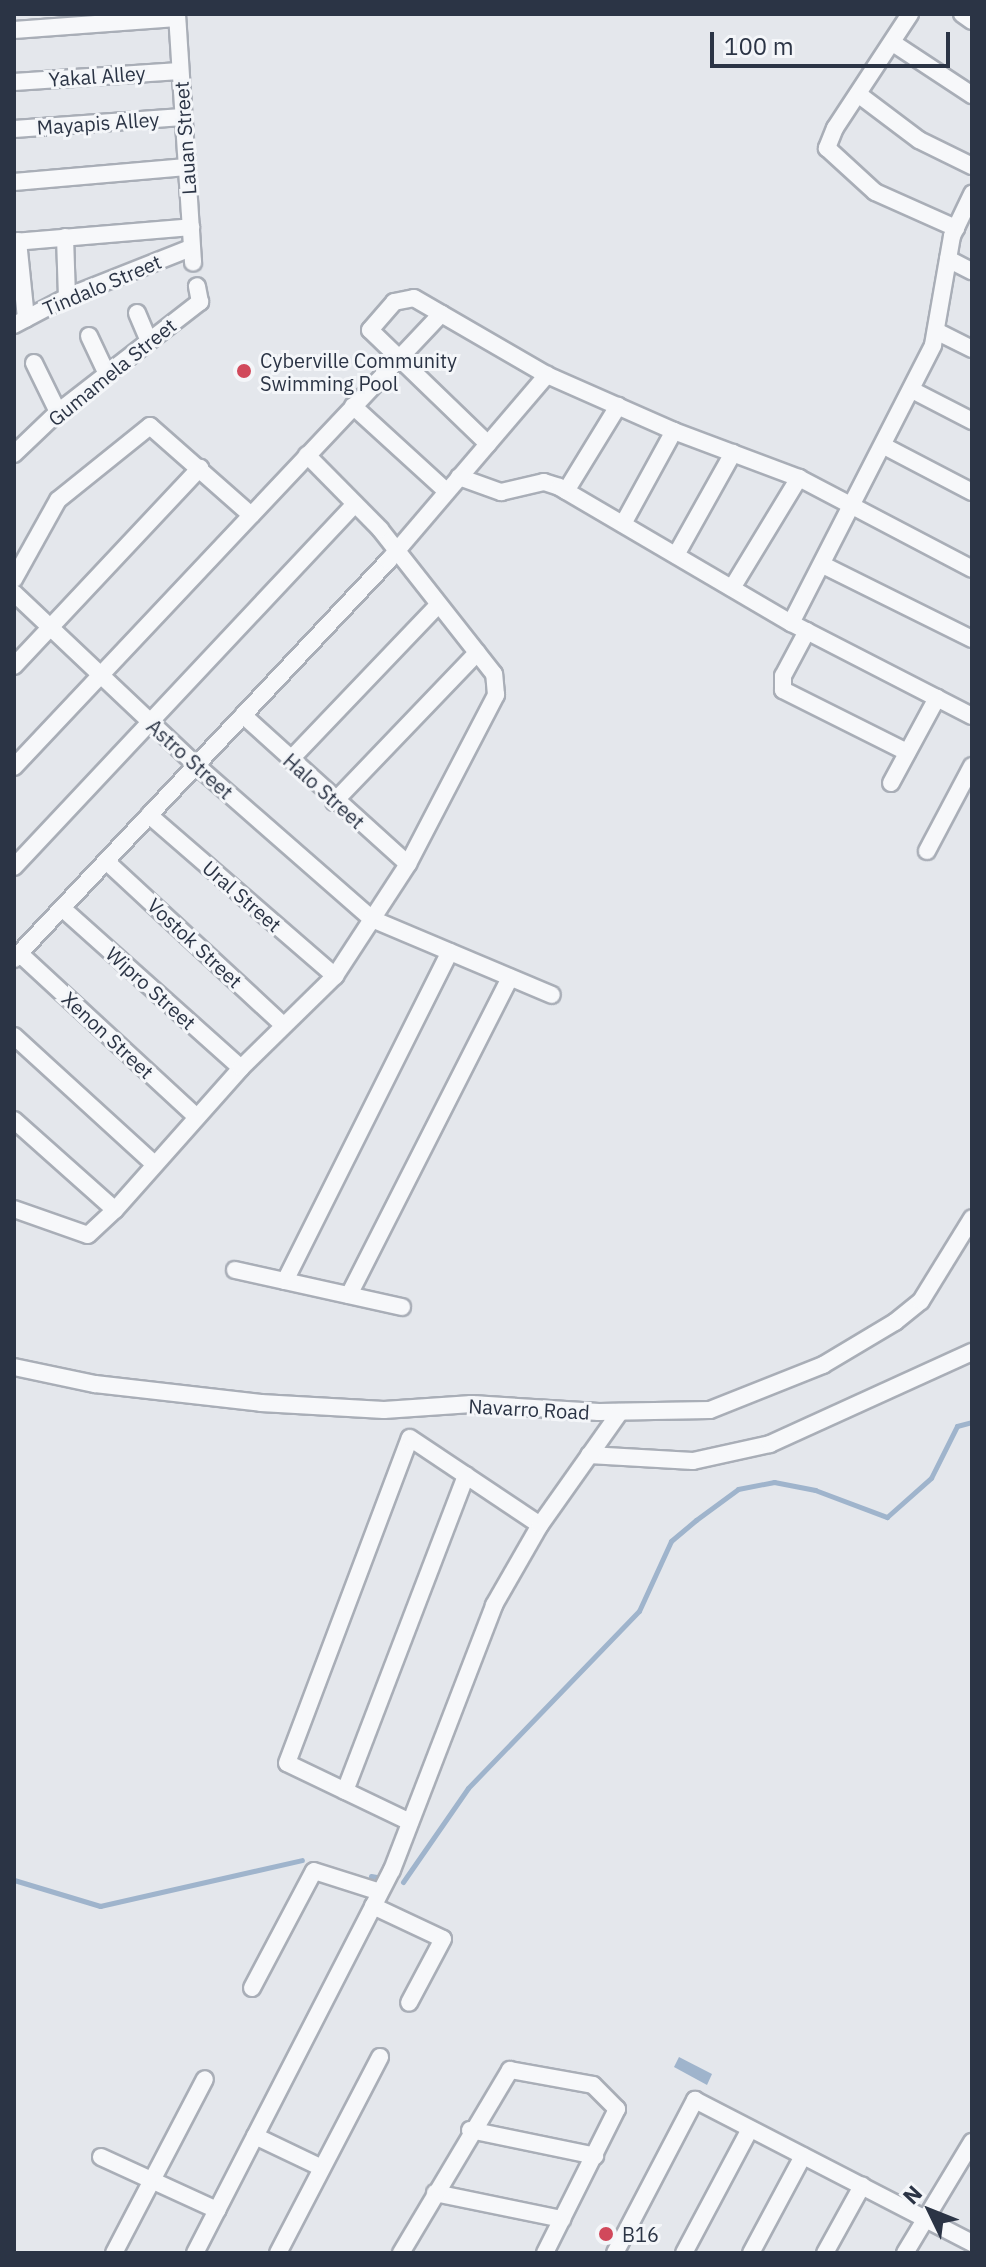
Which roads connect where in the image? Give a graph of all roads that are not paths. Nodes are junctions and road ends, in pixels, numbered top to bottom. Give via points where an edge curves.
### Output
1 (910, 14) edge
2 (962, 14) edge
3 (177, 16) edge
4 (972, 21) edge
5 (14, 30) edge
6 (893, 43) junction
7 (180, 71) junction
8 (14, 82) edge
9 (858, 94) junction
10 (972, 95) edge
11 (183, 117) junction
12 (14, 129) edge
13 (972, 166) edge
14 (186, 167) junction
15 (14, 182) edge
16 (971, 199) edge
17 (191, 227) junction
18 (956, 228) junction
19 (65, 237) junction
20 (16, 241) edge
21 (192, 255) joint
22 (948, 259) junction
23 (972, 271) edge
24 (197, 286) dead end
25 (67, 297) junction
26 (137, 313) dead end
27 (441, 314) junction
28 (20, 322) edge
29 (936, 331) junction
30 (89, 336) dead end
31 (149, 341) junction
32 (972, 349) edge
33 (398, 359) junction
34 (34, 363) dead end
35 (107, 374) junction
36 (547, 375) junction
37 (912, 390) junction
38 (353, 406) junction
39 (618, 406) junction
40 (58, 412) junction
41 (972, 421) edge
42 (674, 431) junction
43 (488, 444) junction
44 (884, 446) junction
45 (733, 453) junction
46 (14, 454) edge
47 (307, 455) junction
48 (200, 468) junction
49 (459, 477) junction
50 (799, 478) junction
51 (446, 491) junction
52 (566, 491) junction
53 (972, 492) edge
54 (354, 505) junction
55 (855, 505) junction
56 (251, 515) junction
57 (623, 524) junction
58 (396, 552) junction
59 (676, 555) junction
60 (823, 565) junction
61 (972, 569) edge
62 (14, 579) edge
63 (732, 588) junction
64 (14, 593) edge
65 (438, 605) junction
66 (791, 623) junction
67 (51, 627) junction
68 (807, 631) junction
69 (972, 639) edge
70 (477, 653) junction
71 (14, 666) edge
72 (99, 676) junction
73 (937, 698) junction
74 (243, 715) junction
75 (972, 716) edge
76 (149, 722) junction
77 (907, 752) junction
78 (290, 760) junction
79 (196, 765) junction
80 (972, 766) edge
81 (14, 767) edge
82 (891, 783) dead end
83 (334, 802) junction
84 (149, 815) junction
85 (927, 851) dead end
86 (106, 861) junction
87 (408, 864) junction
88 (14, 867) edge
89 (62, 908) junction
90 (372, 919) junction
91 (450, 952) junction
92 (17, 956) edge
93 (335, 976) junction
94 (510, 977) junction
95 (552, 995) dead end
96 (283, 1025) junction
97 (14, 1036) edge
98 (241, 1068) junction
99 (197, 1117) junction
100 (14, 1120) edge
101 (153, 1163) junction
102 (15, 1208) edge
103 (115, 1210) junction
104 (972, 1218) edge
105 (235, 1270) dead end
106 (285, 1281) junction
107 (349, 1295) junction
108 (402, 1307) dead end
109 (972, 1352) edge
110 (14, 1367) edge
111 (620, 1412) junction
112 (589, 1455) junction
113 (466, 1475) junction
114 (540, 1525) junction
115 (345, 1791) junction
116 (410, 1822) junction
117 (377, 1899) junction
118 (252, 1988) dead end
119 (409, 2003) dead end
120 (380, 2057) dead end
121 (205, 2079) dead end
122 (750, 2129) junction
123 (470, 2130) junction
124 (255, 2136) junction
125 (972, 2142) edge
126 (595, 2156) junction
127 (803, 2156) junction
128 (101, 2157) dead end
129 (967, 2162) edge
130 (322, 2168) junction
131 (152, 2180) junction
132 (862, 2186) junction
133 (435, 2193) junction
134 (217, 2210) junction
135 (922, 2217) junction
136 (562, 2219) junction
137 (972, 2243) edge
138 (114, 2253) edge
139 (195, 2253) edge
140 (278, 2253) edge
141 (401, 2253) edge
142 (545, 2253) edge
143 (615, 2253) edge
144 (684, 2253) edge
145 (751, 2253) edge
146 (825, 2253) edge
147 (905, 2253) edge

1 - 6 street
2 - 4 street
3 - 5 street
3 - 7 street, Lauan Street
6 - 9 street
6 - 10 street
7 - 8 street, Yakal Alley
7 - 11 street, Lauan Street
9 - 13 street via 919,140
9 - 18 street via 835,128 829,154 875,192
11 - 12 street, Mayapis Alley
11 - 14 street, Lauan Street
14 - 15 street
14 - 17 street, Lauan Street
16 - 18 street
17 - 19 street
17 - 21 street, Lauan Street
18 - 22 street
19 - 20 street
19 - 25 street
20 - 28 street
21 - 25 street, Tindalo Street
22 - 23 street
22 - 29 street
24 - 31 street, Gumamela Street via 200,302
25 - 28 street, Tindalo Street
26 - 31 street
27 - 33 street
27 - 33 street via 414,298 394,302 370,330
27 - 36 street
29 - 32 street
29 - 37 street
30 - 35 street
31 - 35 street, Gumamela Street
33 - 38 street
33 - 43 street
34 - 40 street
35 - 40 street, Gumamela Street
36 - 39 street
36 - 43 street
37 - 41 street
37 - 44 street
38 - 47 street
38 - 51 street
39 - 42 street
39 - 52 street
40 - 46 street, Gumamela Street
42 - 45 street
42 - 57 street
43 - 49 street
44 - 53 street
44 - 55 street
45 - 50 street
45 - 59 street
47 - 54 street
47 - 56 street
48 - 56 street
48 - 62 street via 150,426 58,500
48 - 67 street
49 - 51 street
49 - 52 street via 501,492 544,482
50 - 55 street
50 - 63 street
51 - 58 street
52 - 57 street
54 - 58 street
54 - 76 street
55 - 60 street
55 - 61 street
56 - 72 street
57 - 59 street
58 - 65 street
58 - 74 street
59 - 63 street
60 - 66 street
60 - 69 street
63 - 66 street
64 - 67 street, Astro Street
65 - 70 street
65 - 78 street
66 - 68 street
67 - 71 street
67 - 72 street, Astro Street
68 - 73 street
68 - 77 street via 783,676 783,690
70 - 83 street
70 - 87 street via 494,674 496,695
72 - 76 street, Astro Street
72 - 81 street
73 - 75 street
73 - 77 street
74 - 78 street, Halo Street
74 - 79 street
76 - 79 street, Astro Street
76 - 88 street
77 - 82 street
78 - 83 street, Halo Street
79 - 84 street
79 - 90 street, Astro Street
80 - 85 street
83 - 87 street, Halo Street
84 - 86 street
84 - 93 street, Ural Street
86 - 89 street
86 - 96 street, Vostok Street
87 - 90 street
89 - 92 street
89 - 98 street, Wipro Street
90 - 91 street, Astro Street
90 - 93 street
91 - 94 street, Astro Street
91 - 106 street
92 - 99 street, Xenon Street
93 - 96 street
94 - 95 street, Astro Street
94 - 107 street
96 - 98 street
97 - 101 street
98 - 99 street
99 - 101 street
100 - 103 street
101 - 103 street
102 - 103 street via 88,1235
104 - 111 street, Navarro Road via 921,1301 823,1365 710,1410
105 - 106 street
106 - 107 street
107 - 108 street
109 - 112 street via 770,1444 693,1461
110 - 111 street, Navarro Road via 95,1384 261,1403 384,1410 472,1404
111 - 112 street
112 - 114 street
113 - 114 street
113 - 115 street
113 - 115 street via 410,1438 287,1763
114 - 116 street via 494,1605
115 - 116 street
116 - 117 street
117 - 118 street via 314,1871
117 - 119 street via 443,1939
117 - 124 street
120 - 130 street
121 - 131 street
122 - 127 street
122 - 143 street via 695,2100
122 - 144 street
123 - 126 street
123 - 126 street via 510,2070 593,2085 617,2109
123 - 133 street
124 - 130 street
124 - 134 street
125 - 129 street
126 - 136 street
127 - 132 street
127 - 145 street
128 - 131 street
129 - 135 street
130 - 140 street
131 - 134 street
131 - 138 street
132 - 135 street
132 - 146 street
133 - 136 street
133 - 141 street
134 - 139 street
135 - 137 street
135 - 147 street
136 - 142 street

